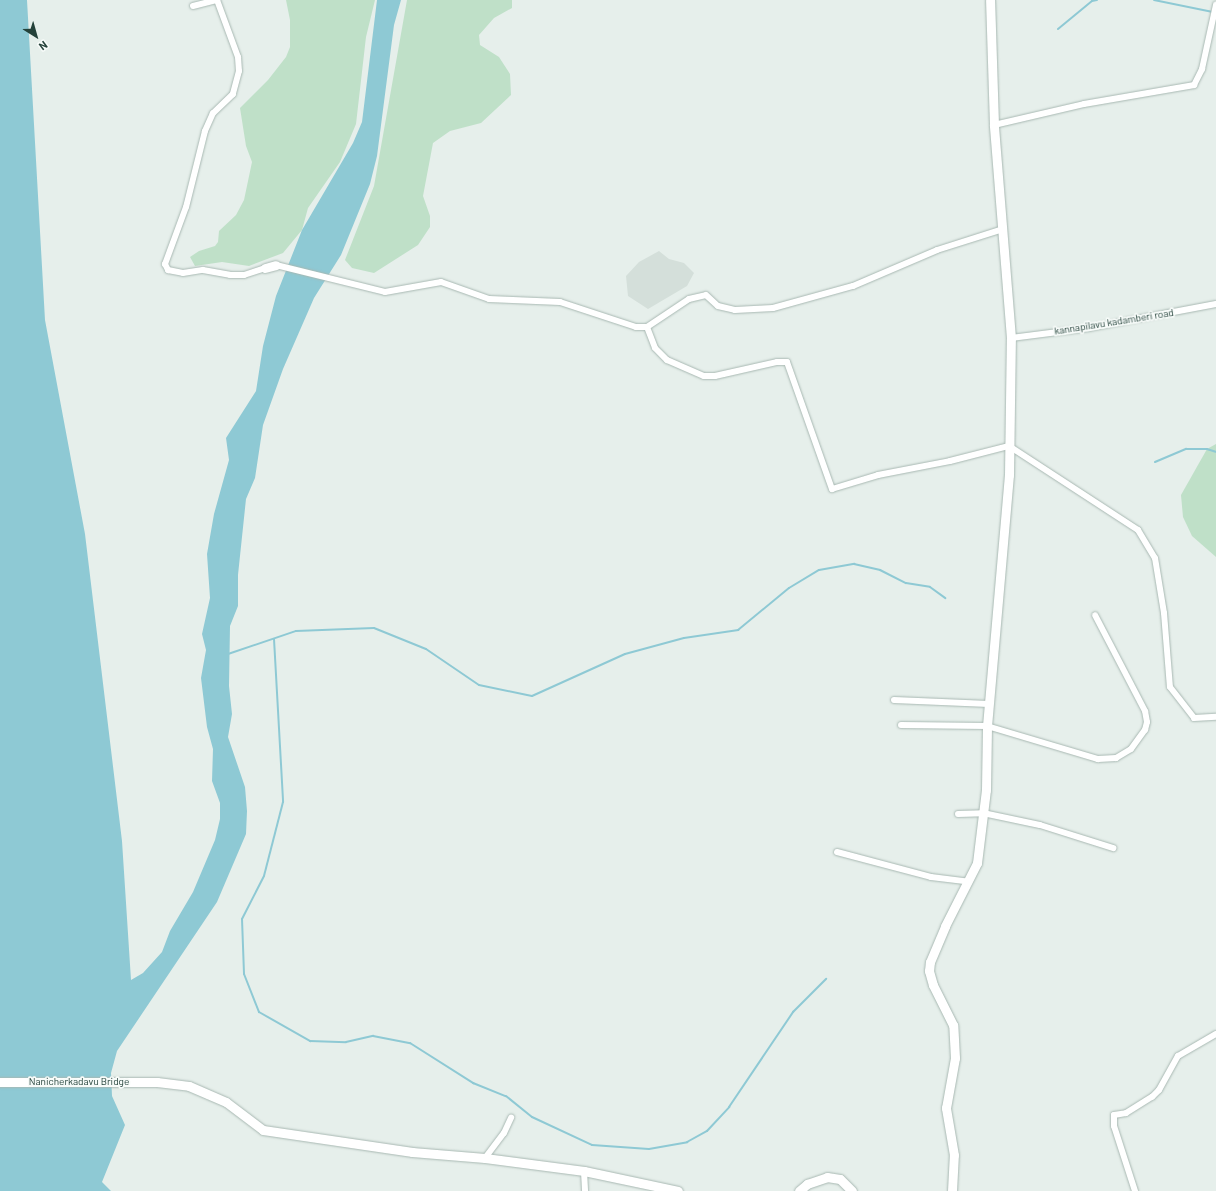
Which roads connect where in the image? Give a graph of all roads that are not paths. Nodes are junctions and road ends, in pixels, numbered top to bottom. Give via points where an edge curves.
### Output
1 (990, 0) edge
2 (192, 6) dead end
3 (1216, 7) edge
4 (994, 125) junction
5 (1002, 229) junction
6 (276, 265) joint
7 (265, 268) joint
8 (1216, 304) edge
9 (647, 327) junction
10 (1011, 338) junction
11 (1009, 446) junction
12 (1095, 616) dead end
13 (894, 700) dead end
14 (989, 704) junction
15 (1216, 718) edge
16 (901, 725) dead end
17 (987, 726) junction
18 (984, 813) junction
19 (958, 814) dead end
20 (1113, 848) dead end
21 (837, 852) dead end
22 (969, 882) junction
23 (1216, 1034) edge
24 (0, 1082) edge
25 (511, 1118) dead end
26 (485, 1158) junction
27 (584, 1171) junction
28 (585, 1191) edge
29 (678, 1191) edge
30 (799, 1191) edge
31 (852, 1191) edge
32 (952, 1191) edge
33 (1135, 1191) edge

1 - 4 main road
2 - 7 street via 217,0 238,57 239,71 233,94 213,113 205,131 186,207 165,264 168,270 184,273 203,270 230,275 244,275
3 - 4 street via 1202,69 1194,85 1084,104
4 - 5 main road
5 - 9 street via 937,250 853,286 773,308 735,310 718,306 706,295 688,299
5 - 10 main road
6 - 7 main road
6 - 9 street via 332,281 385,292 441,282 489,299 560,302 598,312 636,327
8 - 10 street, kannapilavu kadamberi road via 1096,327
9 - 11 street via 655,348 666,360 704,376 787,362 832,489 878,475
10 - 11 main road
11 - 14 main road
11 - 15 street via 1138,530 1145,539 1155,558 1170,687 1194,718
12 - 17 street via 1145,711 1145,730 1131,749 1116,758 1098,759
13 - 14 street
14 - 17 main road
16 - 17 street
17 - 18 main road
18 - 19 street
18 - 20 street via 1040,825
18 - 22 main road via 977,862
21 - 22 street via 931,877
22 - 32 main road via 945,926 930,962 929,971 933,985 953,1025 955,1058 946,1108 954,1155
23 - 33 street via 1178,1056 1159,1090 1152,1097 1126,1113 1114,1115 1114,1126
24 - 26 main road, Nanicherkadavu Bridge via 157,1082 189,1086 226,1102 263,1130 412,1152
25 - 26 street via 504,1133
26 - 27 main road, Nanicherkadavu Bridge
27 - 28 street
27 - 29 main road, Nanicherkadavu Bridge
30 - 31 main road via 807,1184 827,1177 840,1179

